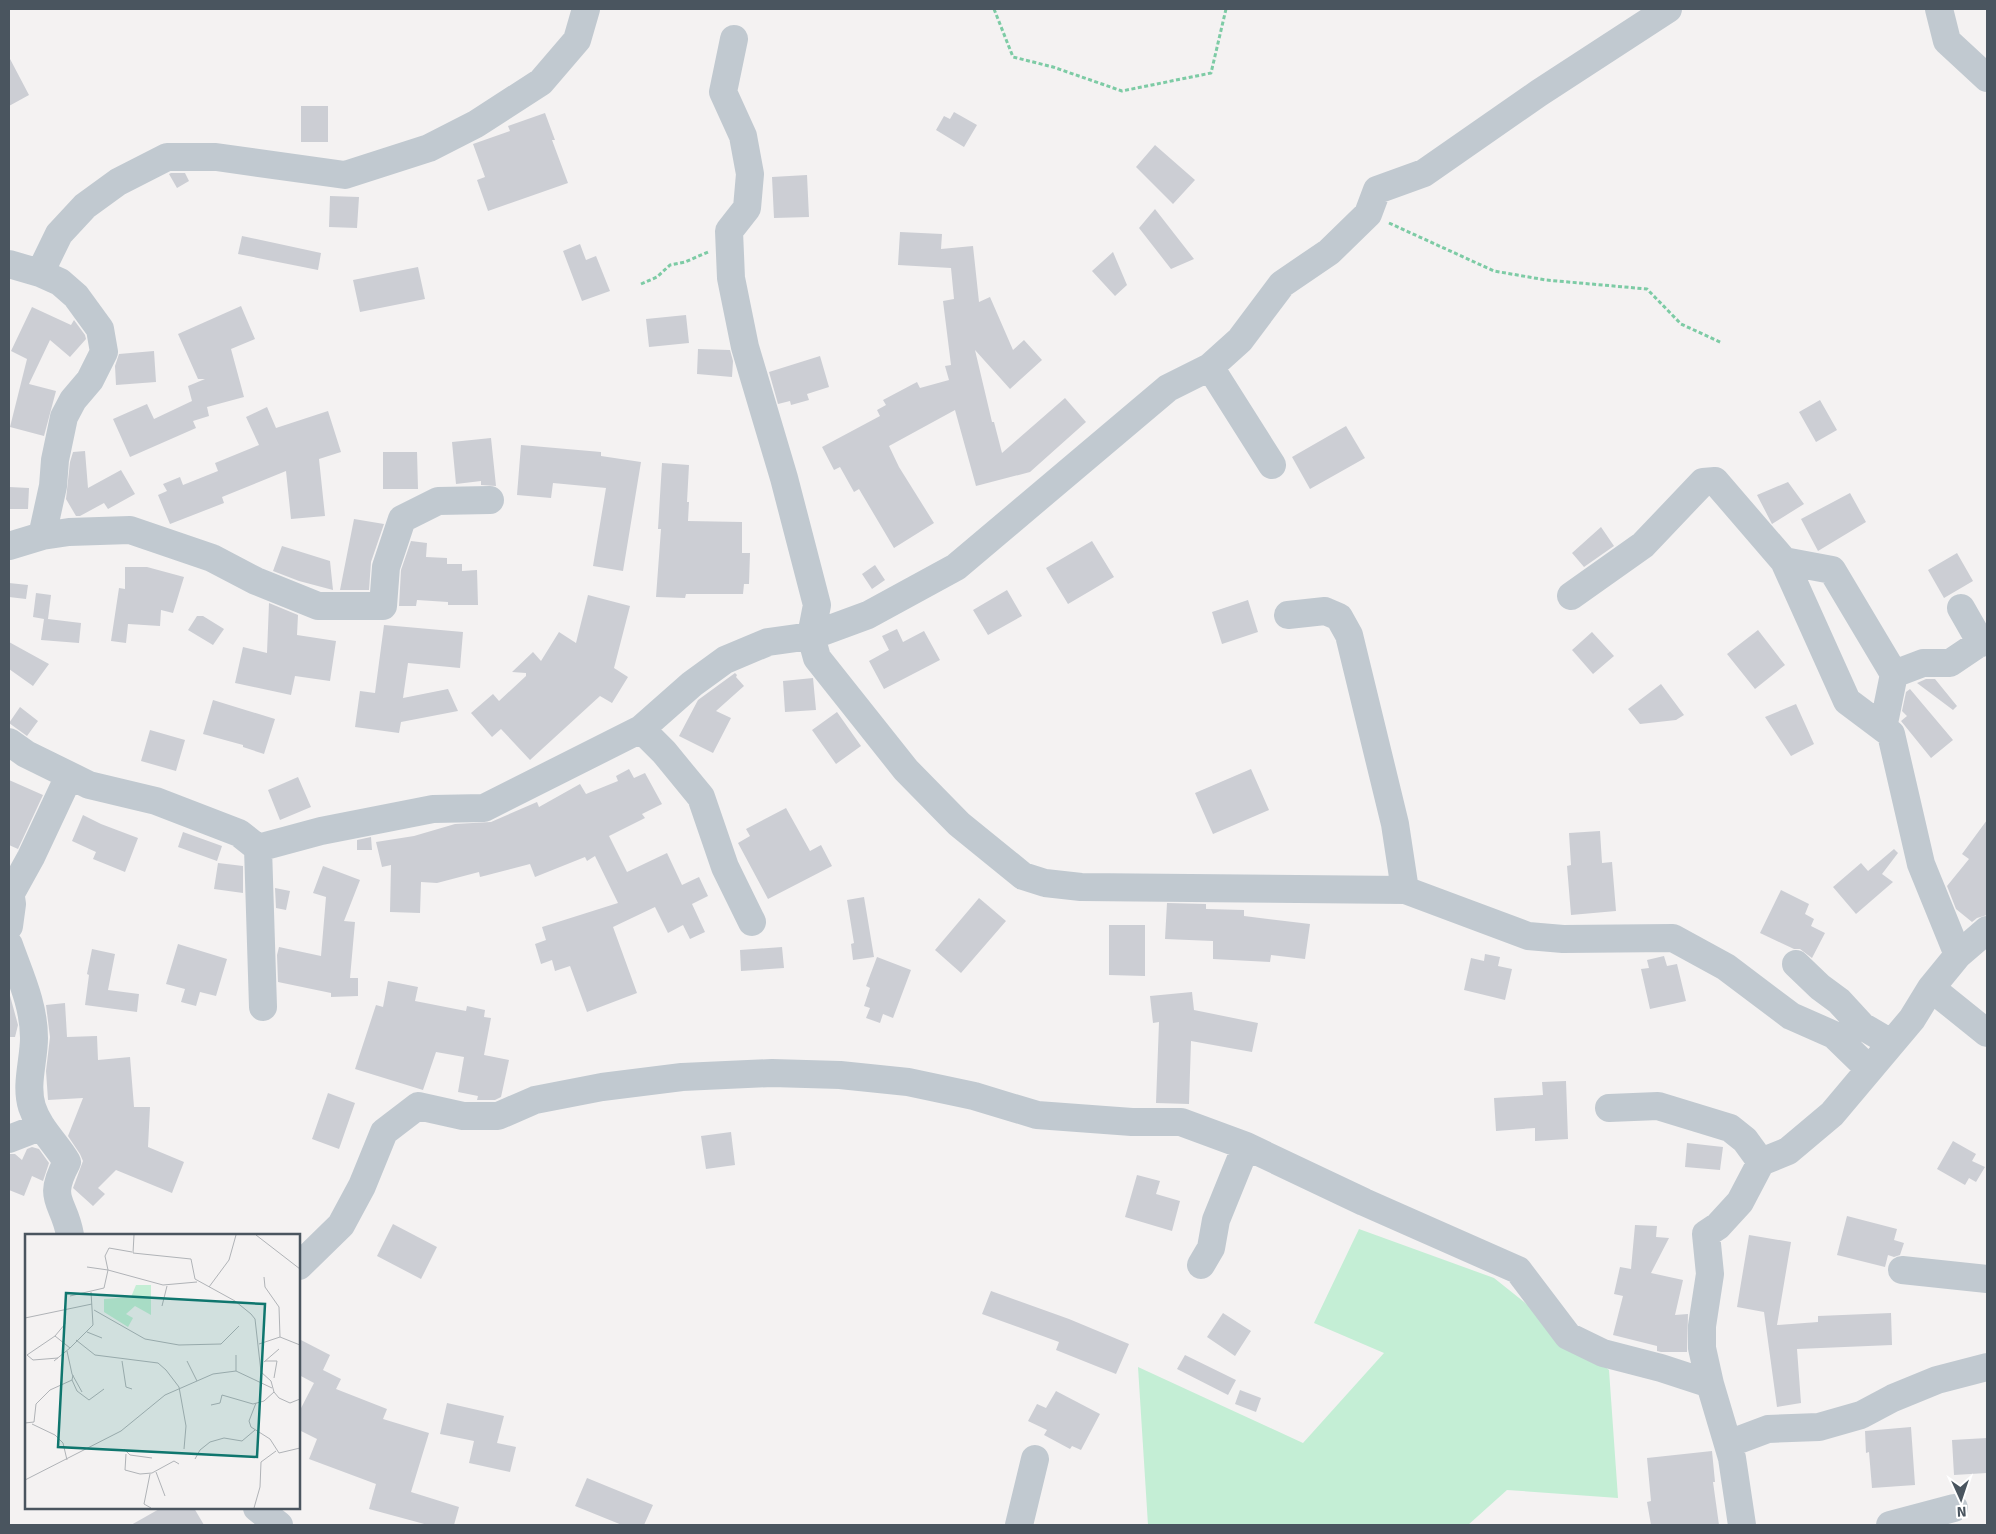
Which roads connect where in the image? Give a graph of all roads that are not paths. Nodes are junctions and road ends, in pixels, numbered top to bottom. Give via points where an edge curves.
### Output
1 (586, 9) edge
2 (1668, 9) edge
3 (1939, 9) edge
4 (734, 38) dead end
5 (1987, 78) edge
6 (9, 264) edge
7 (40, 273) junction
8 (1210, 367) junction
9 (1272, 465) dead end
10 (490, 500) dead end
11 (42, 536) junction
12 (9, 546) edge
13 (1784, 561) junction
14 (1571, 596) dead end
15 (1961, 608) dead end
16 (1288, 615) dead end
17 (811, 636) junction
18 (1984, 640) edge
19 (1894, 674) junction
20 (1883, 728) junction
21 (642, 729) junction
22 (9, 742) edge
23 (69, 776) junction
24 (258, 848) junction
25 (10, 889) edge
26 (1405, 890) junction
27 (752, 922) dead end
28 (9, 926) edge
29 (1987, 930) edge
30 (9, 946) edge
31 (1958, 955) junction
32 (1796, 964) dead end
33 (1931, 988) junction
34 (263, 1007) dead end
35 (1987, 1033) edge
36 (1891, 1044) junction
37 (1869, 1069) junction
38 (1609, 1108) dead end
39 (40, 1127) junction
40 (9, 1139) edge
41 (1246, 1146) junction
42 (1761, 1162) junction
43 (70, 1234) edge
44 (300, 1265) edge
45 (1201, 1265) dead end
46 (1902, 1270) dead end
47 (1987, 1279) edge
48 (1987, 1367) edge
49 (1710, 1384) junction
50 (1728, 1444) junction
51 (1035, 1459) dead end
52 (1954, 1508) dead end
53 (259, 1509) edge
54 (279, 1525) edge
55 (1019, 1525) edge
56 (1742, 1525) edge
57 (1890, 1525) edge

1 - 7 street via 577,40 541,82 476,124 429,148 345,175 216,157 167,157 118,182 85,206 59,234
2 - 8 street via 1424,173 1377,190 1368,214 1328,252 1282,284 1240,340
3 - 5 street via 1947,41
4 - 17 street via 724,92 744,136 750,174 747,208 729,231 731,278 745,347 817,604
6 - 7 street
7 - 11 street via 60,282 76,296 100,329 104,352 90,380 64,417
8 - 9 street
8 - 17 street via 1168,388 956,567 868,615
10 - 11 street via 438,501 402,519 386,567 383,606 318,606 256,581 212,558 130,530
11 - 12 street
13 - 14 street via 1715,481 1703,482 1643,545
13 - 19 street via 1832,570
13 - 20 street via 1846,701
15 - 18 street
16 - 26 street via 1326,611 1339,617 1349,635 1395,824
17 - 21 street via 768,642 725,660 692,684
17 - 26 street via 817,658 906,770 959,824 1023,876 1045,883 1081,887
18 - 19 street via 1950,663 1923,663
19 - 20 street
20 - 31 street via 1892,734 1921,864
21 - 24 street via 484,808 433,809 321,831
21 - 27 street via 701,797 725,867
22 - 23 street
23 - 24 street via 88,785 156,801 239,834
23 - 25 street via 31,856
24 - 34 street
25 - 28 street
26 - 37 street via 1528,936 1563,939 1673,938 1726,967 1791,1016 1834,1035
29 - 31 street
30 - 39 street via 30,1001 34,1038 31,1105
31 - 33 street
32 - 36 street via 1862,1026
33 - 35 street
33 - 36 street via 1912,1019
36 - 37 street
37 - 42 street via 1832,1114 1788,1151
38 - 42 street via 1658,1106 1730,1128 1745,1140
39 - 40 street
39 - 43 street via 67,1162 58,1178 56,1199
41 - 44 street via 1181,1122 1037,1115 974,1096 918,1084 840,1075 772,1073 655,1080 535,1100 498,1116 463,1116 418,1106 384,1132 362,1186 341,1225
41 - 45 street via 1216,1220 1211,1248
41 - 49 street via 1518,1270 1568,1336 1603,1353
42 - 49 street via 1740,1202 1706,1234 1710,1274 1702,1348
46 - 47 street
48 - 50 street via 1937,1380 1861,1415 1819,1427 1768,1429
49 - 50 street
50 - 56 street
51 - 55 street
52 - 57 street
53 - 54 street

